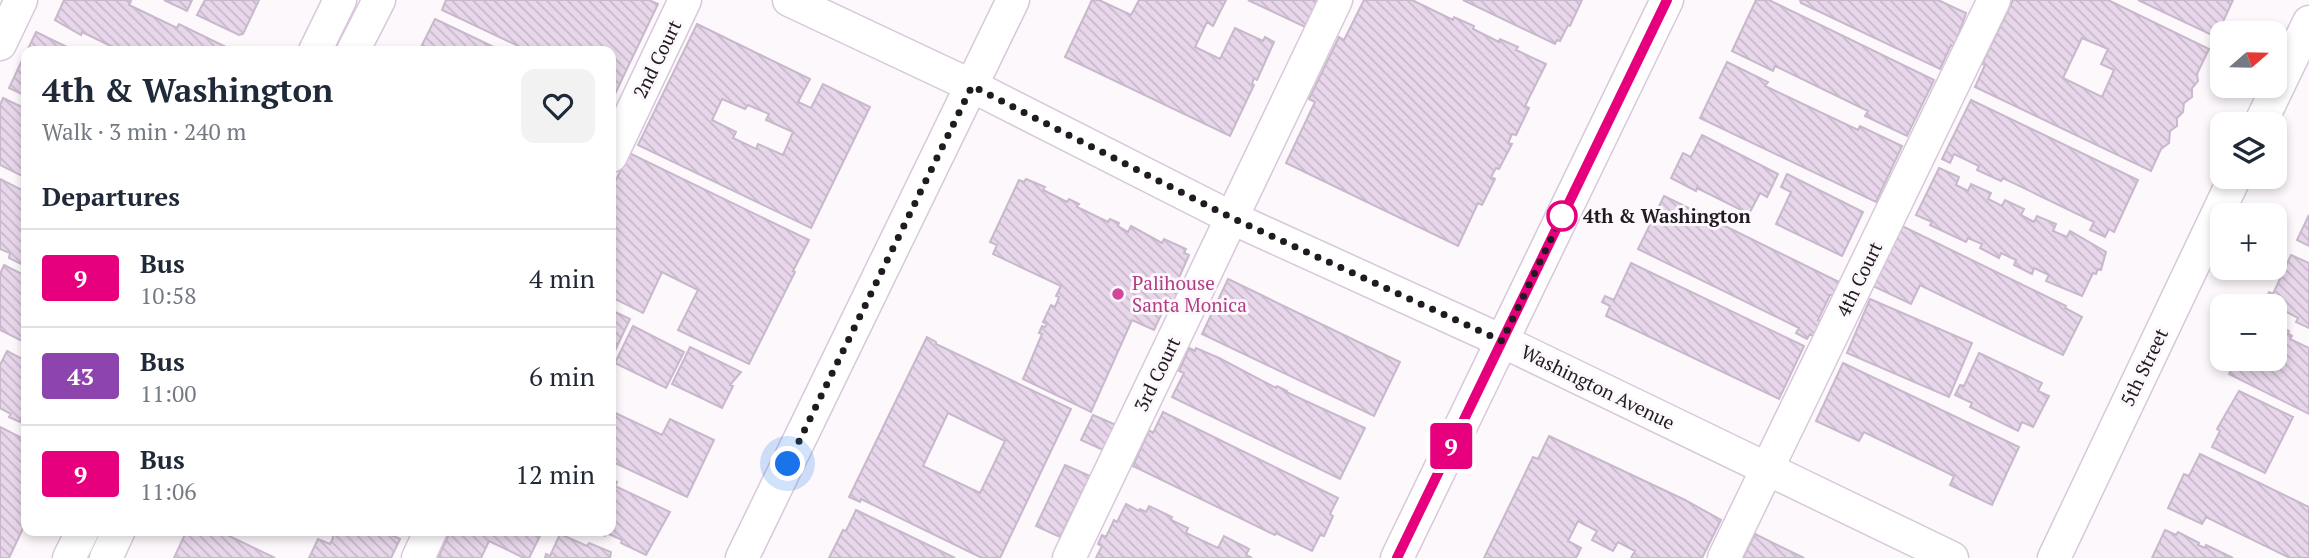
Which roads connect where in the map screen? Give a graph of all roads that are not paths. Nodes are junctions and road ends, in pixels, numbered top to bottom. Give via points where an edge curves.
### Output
1 (21, 0) edge
2 (340, 0) edge
3 (379, 0) edge
4 (685, 0) edge
5 (789, 0) edge
6 (1013, 0) edge
7 (1336, 0) edge
8 (1667, 0) edge
9 (1993, 0) edge
10 (2309, 22) edge
11 (0, 44) edge
12 (318, 46) edge
13 (355, 46) edge
14 (972, 86) junction
15 (2266, 112) edge
16 (616, 145) edge
17 (2229, 189) edge
18 (1232, 218) junction
19 (1502, 341) junction
20 (1768, 469) junction
21 (80, 536) edge
22 (116, 536) edge
23 (428, 536) edge
24 (69, 558) edge
25 (106, 558) edge
26 (418, 558) edge
27 (743, 558) edge
28 (1069, 558) edge
29 (1397, 558) edge
30 (1724, 558) edge
31 (1952, 558) edge
32 (2054, 558) edge

1 - 11 street
2 - 12 street
3 - 13 street
4 - 16 street, 2nd Court
5 - 14 street, Washington Avenue
6 - 14 street
7 - 18 street, 3rd Court
8 - 19 street
9 - 20 street, 4th Court
10 - 15 street
14 - 18 street, Washington Avenue
14 - 27 street
17 - 32 street, 5th Street
18 - 19 street, Washington Avenue
18 - 28 street, 3rd Court
19 - 20 street, Washington Avenue
19 - 29 street
20 - 30 street, 4th Court
20 - 31 street, Washington Avenue
21 - 24 street
22 - 25 street
23 - 26 street

